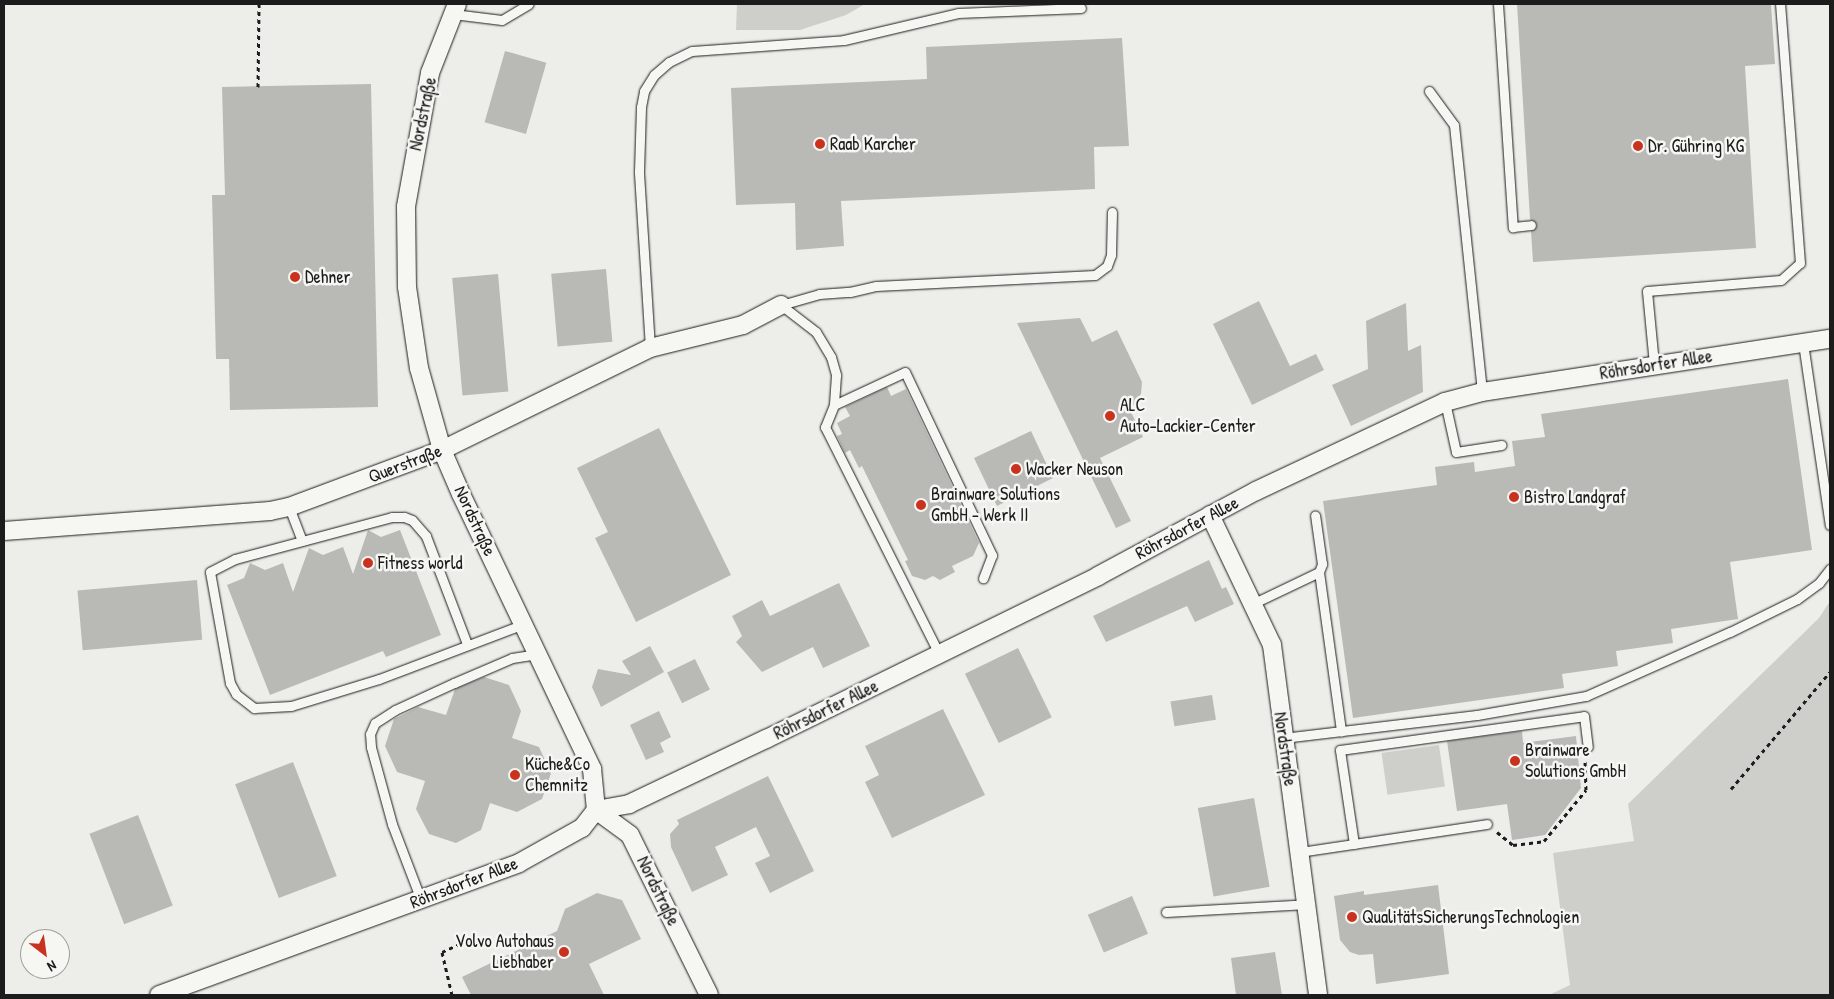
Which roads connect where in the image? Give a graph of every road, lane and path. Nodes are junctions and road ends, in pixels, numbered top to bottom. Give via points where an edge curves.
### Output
1 (259, 4) edge
2 (529, 4) edge
3 (1498, 4) edge
4 (1780, 4) edge
5 (1081, 8) dead end
6 (455, 9) edge
7 (258, 87) dead end
8 (1429, 91) dead end
9 (1112, 212) dead end
10 (1531, 226) dead end
11 (781, 305) junction
12 (1830, 339) edge
13 (1803, 343) junction
14 (650, 348) junction
15 (1654, 364) junction
16 (1482, 392) junction
17 (1446, 402) junction
18 (834, 405) junction
19 (1501, 446) dead end
20 (442, 450) junction
21 (289, 507) junction
22 (1210, 515) junction
23 (1315, 515) dead end
24 (1830, 525) edge
25 (4, 531) edge
26 (302, 541) junction
27 (1830, 569) edge
28 (1320, 572) junction
29 (983, 578) dead end
30 (1252, 604) junction
31 (524, 624) junction
32 (467, 644) junction
33 (538, 654) junction
34 (939, 654) junction
35 (1830, 672) edge
36 (1341, 731) junction
37 (1284, 738) junction
38 (1588, 747) joint
39 (1731, 789) dead end
40 (596, 810) junction
41 (1487, 824) joint
42 (1354, 844) junction
43 (1300, 852) junction
44 (420, 900) junction
45 (1307, 904) junction
46 (1166, 912) dead end
47 (457, 945) dead end
48 (159, 995) edge
49 (452, 995) edge
50 (709, 995) edge
51 (1318, 995) edge

1 - 7 path
2 - 6 lane via 502,20
3 - 10 lane via 1513,227
4 - 15 lane via 1800,262 1782,280 1647,292
5 - 14 lane via 958,13 844,40 692,51 669,62 654,75 644,91 640,107 639,171
6 - 20 street, Nordstraße via 430,73 406,207 407,287 419,368
8 - 16 lane via 1454,125
9 - 11 lane via 1110,255 1107,266 1095,275 876,286 819,294
11 - 14 street, Querstraße via 743,325
11 - 18 lane via 816,332 831,357 836,375
12 - 13 street, Röhrsdorfer Allee
13 - 15 street, Röhrsdorfer Allee
13 - 24 lane
14 - 20 street, Querstraße
15 - 16 street, Röhrsdorfer Allee
16 - 17 street, Röhrsdorfer Allee
17 - 19 lane via 1456,452
17 - 22 street, Röhrsdorfer Allee
18 - 29 lane via 905,372 992,555
18 - 34 lane via 825,427
20 - 21 street, Querstraße
20 - 31 street, Nordstraße
21 - 25 street, Querstraße
21 - 26 lane
22 - 30 street, Nordstraße
22 - 34 street, Röhrsdorfer Allee via 1098,576
23 - 28 lane via 1322,564
26 - 32 lane via 392,517 412,520 426,536
26 - 32 lane via 235,559 210,572 230,683 245,703 254,708 291,706 379,679
27 - 36 lane via 1819,583 1797,598 1602,691 1560,702
28 - 30 lane
28 - 36 lane
30 - 37 street, Nordstraße via 1272,645
31 - 32 lane
31 - 33 street, Nordstraße
33 - 40 street, Nordstraße via 592,770
33 - 44 lane via 512,658 395,710 375,723 370,734 371,747 392,824
34 - 40 street, Röhrsdorfer Allee via 629,804
35 - 39 path
36 - 37 lane
37 - 43 street, Nordstraße
38 - 41 path via 1586,790 1544,841 1513,845
38 - 42 lane via 1584,716 1340,750
40 - 44 street, Röhrsdorfer Allee via 582,828 519,863
40 - 50 street, Nordstraße via 630,835
41 - 42 lane
42 - 43 lane
43 - 45 street, Nordstraße
44 - 48 street, Röhrsdorfer Allee
45 - 46 lane
45 - 51 street, Nordstraße
47 - 49 path via 442,952

